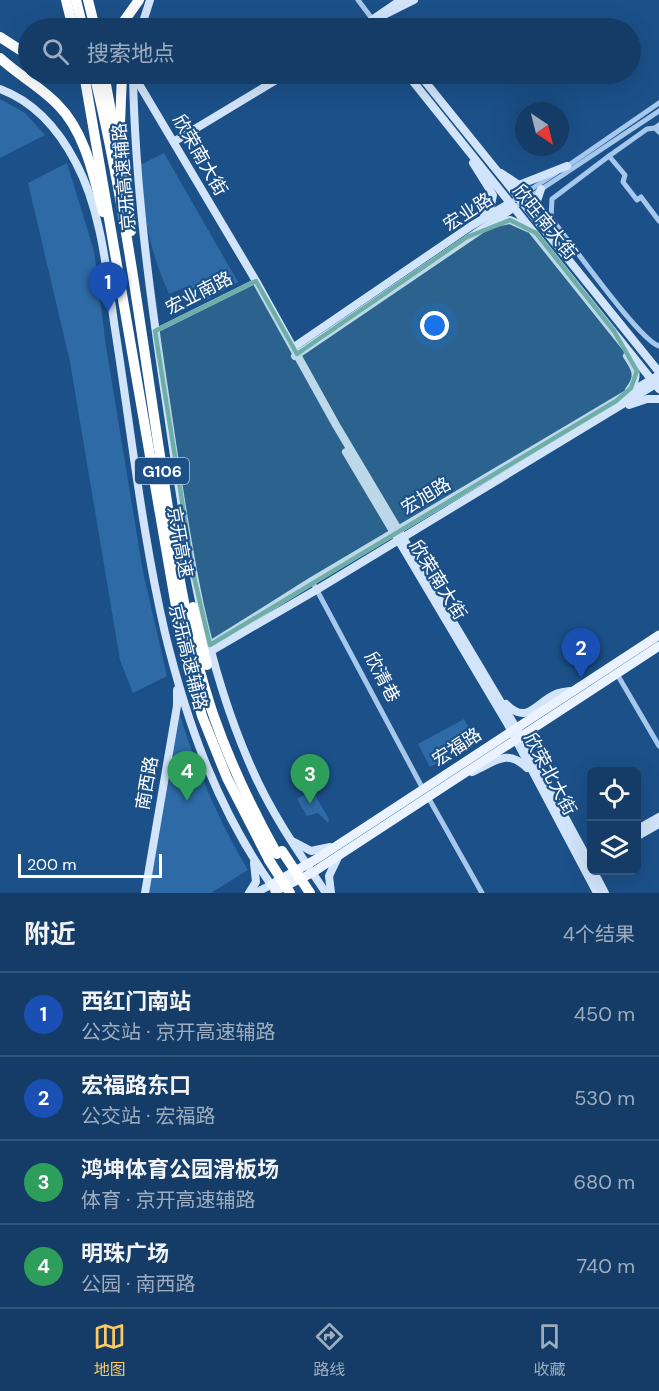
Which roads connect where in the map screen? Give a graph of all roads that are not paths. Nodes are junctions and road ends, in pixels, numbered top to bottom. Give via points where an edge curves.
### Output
1 (66, 0) edge
2 (76, 0) edge
3 (88, 0) edge
4 (141, 0) edge
5 (150, 0) edge
6 (358, 0) edge
7 (401, 0) edge
8 (414, 0) edge
9 (70, 18) edge
10 (80, 18) edge
11 (92, 18) edge
12 (130, 18) edge
13 (144, 18) edge
14 (370, 18) edge
15 (381, 18) edge
16 (384, 18) edge
17 (0, 37) edge
18 (18, 49) edge
19 (0, 58) edge
20 (0, 70) edge
21 (18, 72) edge
22 (18, 79) edge
23 (27, 84) edge
24 (33, 84) edge
25 (86, 84) edge
26 (96, 84) edge
27 (106, 84) edge
28 (122, 84) edge
29 (133, 84) edge
30 (139, 84) edge
31 (269, 84) edge
32 (415, 84) edge
33 (427, 84) edge
34 (0, 89) edge
35 (44, 93) junction
36 (659, 103) edge
37 (659, 111) edge
38 (658, 128) edge
39 (175, 141) junction
40 (465, 146) junction
41 (609, 156) junction
42 (493, 167) junction
43 (569, 167) junction
44 (541, 189) junction
45 (515, 203) junction
46 (130, 219) junction
47 (659, 221) edge
48 (471, 226) junction
49 (539, 231) junction
50 (467, 237) junction
51 (256, 281) junction
52 (122, 282) junction
53 (155, 331) junction
54 (614, 331) junction
55 (659, 346) edge
56 (640, 348) junction
57 (295, 352) junction
58 (659, 362) edge
59 (657, 380) edge
60 (659, 399) edge
61 (617, 404) junction
62 (396, 531) junction
63 (400, 540) junction
64 (312, 581) junction
65 (318, 589) junction
66 (659, 635) edge
67 (659, 646) edge
68 (211, 648) junction
69 (617, 674) junction
70 (177, 679) junction
71 (570, 692) junction
72 (499, 698) junction
73 (516, 734) junction
74 (659, 746) edge
75 (535, 776) junction
76 (454, 780) junction
77 (425, 793) junction
78 (659, 817) edge
79 (659, 824) edge
80 (641, 827) edge
81 (641, 834) edge
82 (290, 839) junction
83 (337, 850) junction
84 (250, 853) junction
85 (276, 855) junction
86 (587, 859) edge
87 (587, 859) edge
88 (309, 869) junction
89 (593, 875) edge
90 (596, 875) edge
91 (273, 890) edge
92 (145, 893) edge
93 (249, 893) edge
94 (255, 893) edge
95 (290, 893) edge
96 (303, 893) edge
97 (310, 893) edge
98 (326, 893) edge
99 (331, 893) edge
100 (482, 893) edge
101 (597, 893) edge
102 (605, 893) edge

1 - 9 highway
2 - 10 highway
3 - 11 highway
4 - 12 highway
5 - 13 street
6 - 14 street
7 - 15 street
8 - 16 street
17 - 18 highway
19 - 21 highway
20 - 22 highway
23 - 35 highway
24 - 35 highway
25 - 52 highway, 京开高速 / G106
26 - 85 highway, 京开高速 / G106 via 126,239 192,639 236,774
27 - 46 highway
28 - 46 highway via 120,124
29 - 53 street, 京开高速辅路 via 138,196
30 - 39 street, 欣荣南大街
31 - 39 street
32 - 40 street, 欣旺南大街
33 - 42 street, 欣旺南大街
34 - 70 street, 京开高速辅路 via 41,114 66,145 86,187 104,259 156,586
35 - 52 highway via 59,105 81,141
36 - 43 street, 宏业路
37 - 43 street, 宏业路
38 - 41 street via 647,129
39 - 51 street, 欣荣南大街
40 - 45 street, 欣旺南大街
40 - 48 street via 494,200 490,210
41 - 47 street via 625,176 623,182 636,200 641,198
41 - 55 street via 552,199 551,218 630,318
42 - 43 street via 519,184
42 - 45 street, 欣旺南大街
43 - 44 street, 宏业路
43 - 45 street, 宏业路
44 - 45 street, 宏业路
44 - 49 street via 535,207
45 - 48 street, 宏业路
45 - 49 street, 欣旺南大街
45 - 50 street, 宏业路
46 - 85 highway via 183,564 200,639 214,695
48 - 57 street, 宏业路
49 - 50 street via 510,220
49 - 54 street, 欣旺南大街
49 - 56 street, 欣旺南大街
50 - 57 street, 宏业路
51 - 53 street, 宏业南路
51 - 57 street, 欣荣南大街
52 - 85 highway, 京开高速 / G106 via 170,582 202,716 226,778
53 - 68 street, 京开高速辅路 via 194,577
54 - 59 street, 欣旺南大街
54 - 61 street via 637,371 631,388
56 - 58 street
56 - 59 street, 欣旺南大街
57 - 62 street, 欣荣南大街
59 - 61 street, 宏旭路
60 - 61 street
61 - 62 street, 宏旭路
61 - 63 street, 宏旭路
62 - 63 street, 欣荣南大街
62 - 64 street, 宏旭路
63 - 65 street, 宏旭路
63 - 72 street, 欣荣南大街
63 - 73 street, 欣荣南大街
64 - 65 street, 欣清巷
64 - 68 street, 宏旭路
65 - 68 street, 宏旭路
65 - 77 street, 欣清巷
66 - 71 main road, 宏福路
67 - 69 main road, 宏福路
68 - 82 street, 京开高速辅路 via 248,760
69 - 73 main road, 宏福路
69 - 74 street
70 - 84 street, 京开高速辅路 via 188,722 217,793
70 - 92 street, 南西路 via 177,706
71 - 72 street via 556,694 523,713 512,710
71 - 73 main road, 宏福路
72 - 73 street, 欣荣南大街
73 - 75 street, 欣荣北大街
73 - 76 main road, 宏福路
73 - 77 main road, 宏福路
73 - 86 street, 欣荣北大街
75 - 76 street via 515,757 506,757
75 - 87 street, 欣荣北大街
76 - 77 main road, 宏福路
77 - 83 main road, 宏福路
77 - 100 street, 欣清巷
78 - 80 street
79 - 81 street
82 - 83 street via 311,851
82 - 88 street, 京开高速辅路
83 - 88 main road, 宏福路
83 - 99 street via 329,876
84 - 91 street, 京开高速辅路
84 - 93 street via 256,877
85 - 95 highway, G106, bridge
85 - 96 highway, G106
85 - 97 highway, bridge
88 - 91 main road, 宏福路
88 - 98 street, 京开高速辅路
89 - 101 street, 欣荣北大街
90 - 102 street, 欣荣北大街
91 - 94 street

